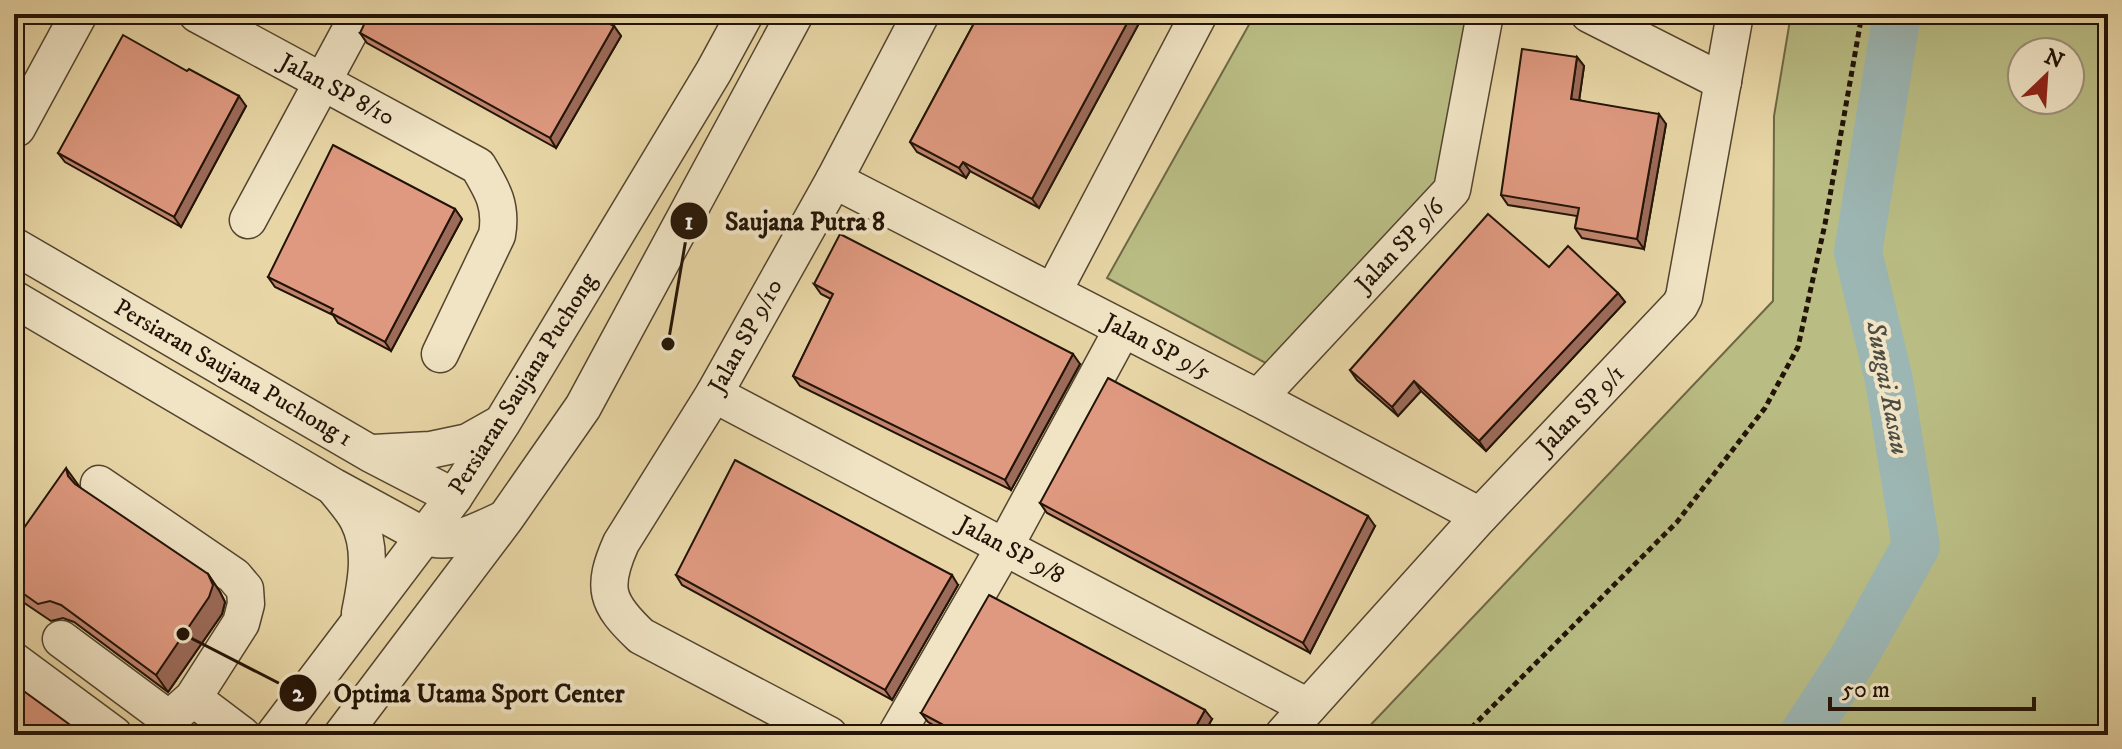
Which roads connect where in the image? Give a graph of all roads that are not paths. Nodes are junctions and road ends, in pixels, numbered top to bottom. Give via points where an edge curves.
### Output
1 (79, 14) edge
2 (197, 14) edge
3 (359, 14) edge
4 (745, 14) edge
5 (795, 14) edge
6 (921, 14) edge
7 (1199, 14) edge
8 (1485, 14) edge
9 (1589, 14) edge
10 (1735, 14) edge
11 (323, 82) junction
12 (1723, 82) junction
13 (17, 128) dead end
14 (834, 180) junction
15 (248, 220) dead end
16 (14, 246) edge
17 (1053, 292) junction
18 (14, 299) edge
19 (1122, 330) junction
20 (440, 354) dead end
21 (714, 394) junction
22 (1258, 398) junction
23 (502, 423) junction
24 (371, 454) junction
25 (99, 484) dead end
26 (334, 487) junction
27 (454, 497) junction
28 (1480, 516) junction
29 (505, 519) junction
30 (424, 536) junction
31 (462, 537) junction
32 (1005, 546) junction
33 (444, 602) junction
34 (359, 619) junction
35 (61, 639) dead end
36 (14, 661) edge
37 (193, 698) junction
38 (1308, 707) junction
39 (114, 735) edge
40 (242, 735) edge
41 (274, 735) edge
42 (342, 735) edge
43 (829, 735) edge
44 (896, 735) edge
45 (1283, 735) edge

1 - 13 street
2 - 11 street, Jalan SP 8/10
3 - 11 street
4 - 23 street, Persiaran Saujana Puchong
5 - 29 street via 583,407
6 - 14 street, Jalan SP 9/10
7 - 17 street
8 - 22 street, Jalan SP 9/6 via 1452,190
9 - 12 street
10 - 12 street, Jalan SP 9/1
11 - 15 street
11 - 20 street, Jalan SP 8/10 via 478,166 493,191 501,216 497,235
12 - 28 street, Jalan SP 9/1 via 1683,301
14 - 17 street, Jalan SP 9/5
14 - 21 street, Jalan SP 9/10
16 - 24 street, Persiaran Saujana Puchong 1
17 - 19 street, Jalan SP 9/5
18 - 26 street, Persiaran Saujana Puchong 1
19 - 22 street, Jalan SP 9/5
19 - 32 street
21 - 32 street, Jalan SP 9/8
21 - 43 street, Jalan SP 9/10 via 621,543 609,569 609,596 641,636
22 - 28 street, Jalan SP 9/5
23 - 24 street via 468,442
23 - 27 street, Persiaran Saujana Puchong
24 - 27 street, Persiaran Saujana Puchong 1
25 - 37 street via 234,576 245,589 241,623
26 - 30 street, Persiaran Saujana Puchong 1
26 - 34 street via 359,521 369,570
27 - 30 street, Persiaran Saujana Puchong
27 - 31 street via 462,515
28 - 38 street, Jalan SP 9/1
29 - 31 street
29 - 33 street
30 - 31 street
30 - 34 street, Persiaran Saujana Puchong
31 - 33 street
32 - 38 street, Jalan SP 9/8
32 - 44 street
33 - 42 street
34 - 41 street, Persiaran Saujana Puchong
35 - 37 street via 162,714 174,715
36 - 39 street
37 - 40 street
38 - 45 street, Jalan SP 9/1

